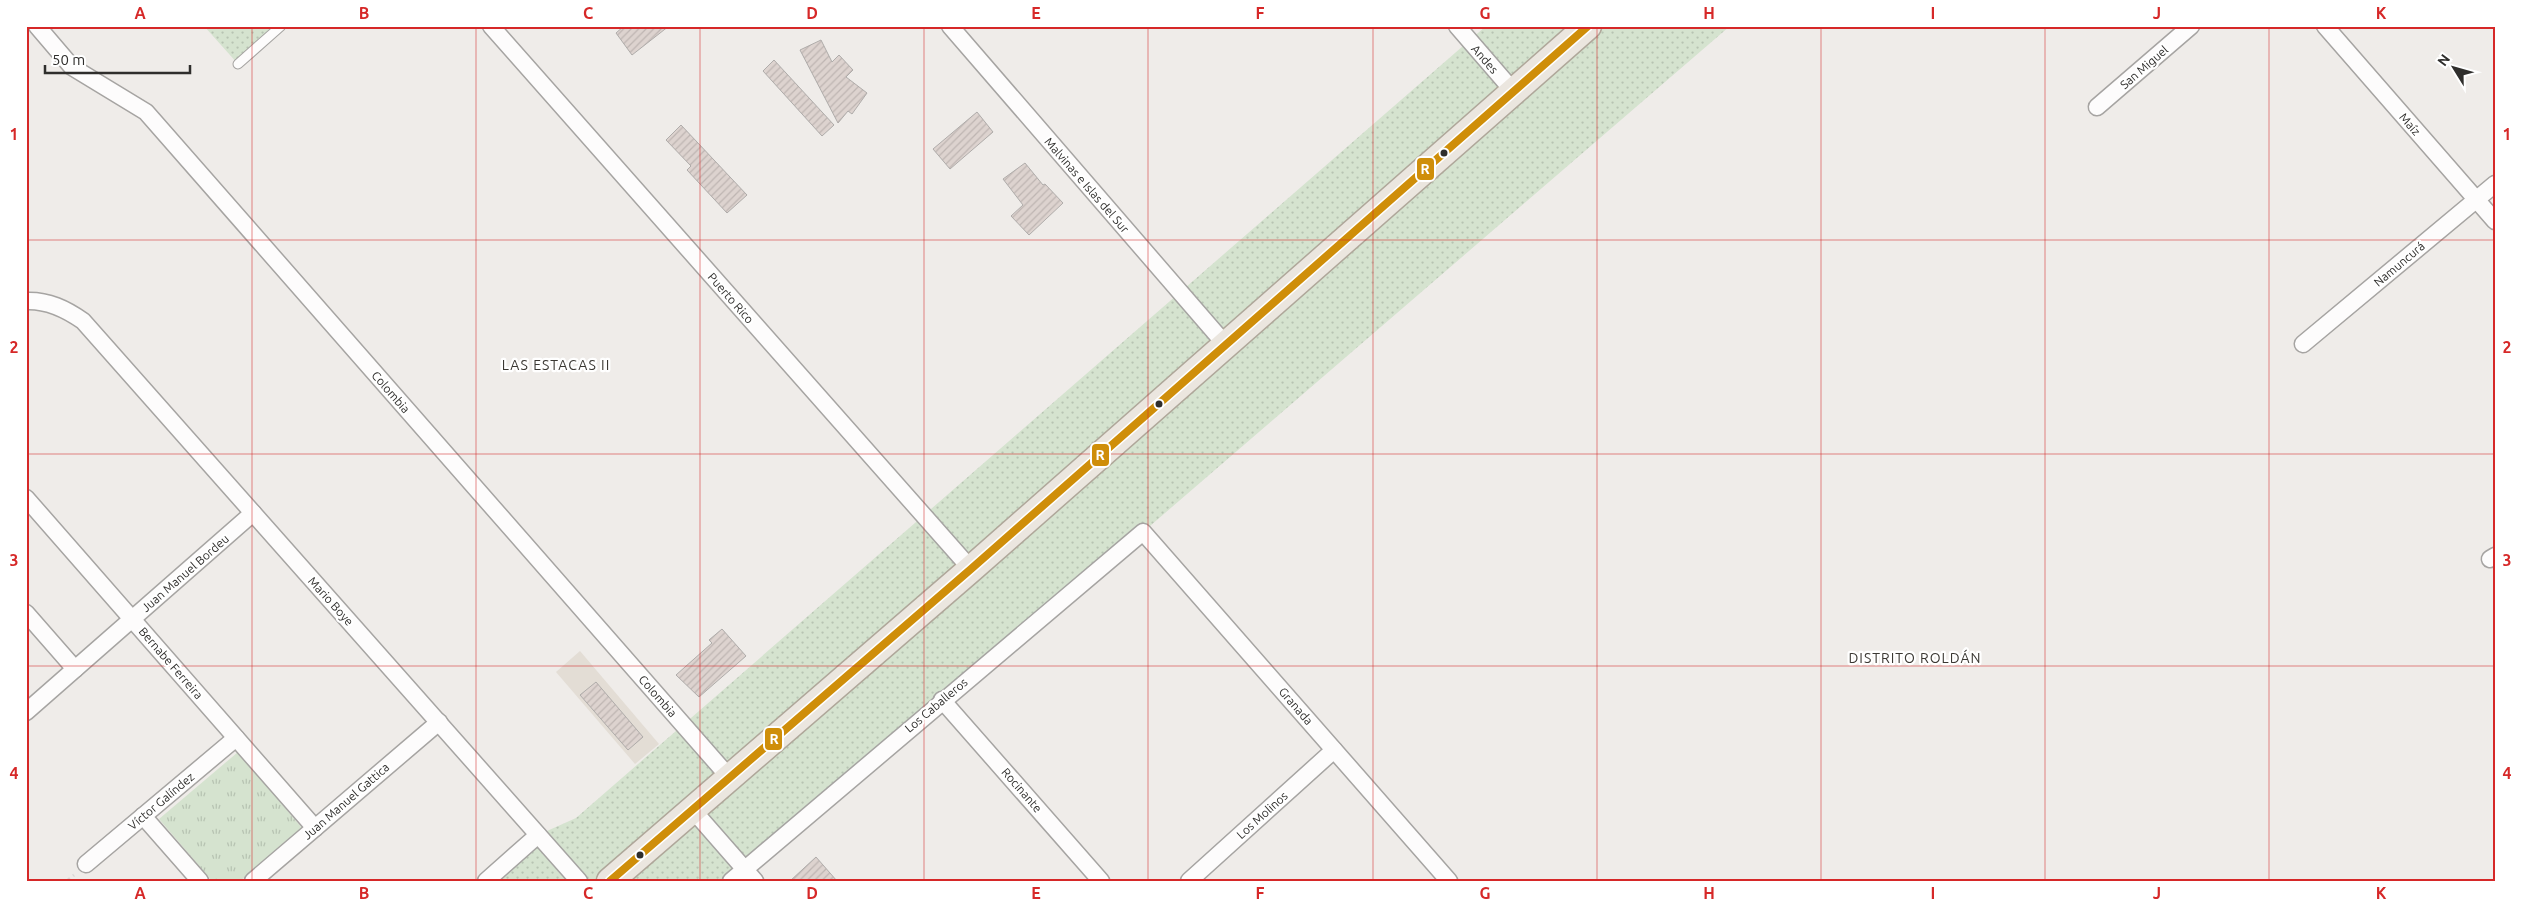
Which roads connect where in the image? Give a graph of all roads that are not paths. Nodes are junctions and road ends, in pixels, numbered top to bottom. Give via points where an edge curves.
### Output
1 (37, 26) edge
2 (281, 26) edge
3 (492, 26) edge
4 (950, 26) edge
5 (1457, 26) edge
6 (1588, 26) edge
7 (2191, 26) edge
8 (2325, 26) edge
9 (238, 64) dead end
10 (1514, 92) junction
11 (2097, 107) dead end
12 (2495, 184) edge
13 (2476, 200) junction
14 (2495, 221) edge
15 (26, 301) edge
16 (1225, 344) junction
17 (2303, 344) dead end
18 (26, 498) edge
19 (253, 513) junction
20 (1143, 532) joint
21 (970, 569) junction
22 (26, 613) edge
23 (132, 619) junction
24 (75, 669) junction
25 (942, 700) junction
26 (26, 712) edge
27 (439, 722) junction
28 (236, 738) junction
29 (1334, 750) junction
30 (729, 777) junction
31 (692, 809) junction
32 (143, 816) junction
33 (315, 828) junction
34 (538, 835) junction
35 (86, 864) dead end
36 (750, 875) edge
37 (200, 881) edge
38 (254, 881) edge
39 (486, 881) edge
40 (579, 881) edge
41 (610, 881) edge
42 (731, 881) edge
43 (1101, 881) edge
44 (1189, 881) edge
45 (1449, 881) edge

1 - 30 street, Colombia via 72,67 146,112
2 - 9 lane
3 - 21 street, Puerto Rico
4 - 16 street, Malvinas e Islas del Sur
5 - 10 street, Andes
6 - 10 main road
7 - 11 street, San Miguel
8 - 13 street, Maíz
10 - 16 main road
12 - 13 street, Namuncurá
13 - 14 street, Maíz
13 - 17 street, Namuncurá
15 - 19 street, Mario Boye via 49,303 68,310 83,322
16 - 21 main road
18 - 23 street, Bernabe Ferreira
19 - 23 street, Juan Manuel Bordeu
19 - 27 street, Mario Boye
20 - 25 street, Los Caballeros
20 - 29 street, Granada
21 - 30 main road
22 - 24 street
23 - 24 street, Juan Manuel Bordeu
23 - 28 street, Bernabe Ferreira
24 - 26 street, Juan Manuel Bordeu
25 - 36 street, Los Caballeros
25 - 43 street, Rocinante
27 - 33 street, Juan Manuel Gattica
27 - 34 street, Mario Boye
28 - 32 street, Víctor Galíndez
28 - 33 street, Bernabe Ferreira
29 - 44 street, Los Molinos
29 - 45 street, Granada
30 - 31 main road
31 - 36 street
31 - 41 main road
32 - 35 street, Víctor Galíndez
32 - 37 street
33 - 38 street, Juan Manuel Gattica
34 - 39 street
34 - 40 street, Mario Boye
36 - 42 street, Los Caballeros

